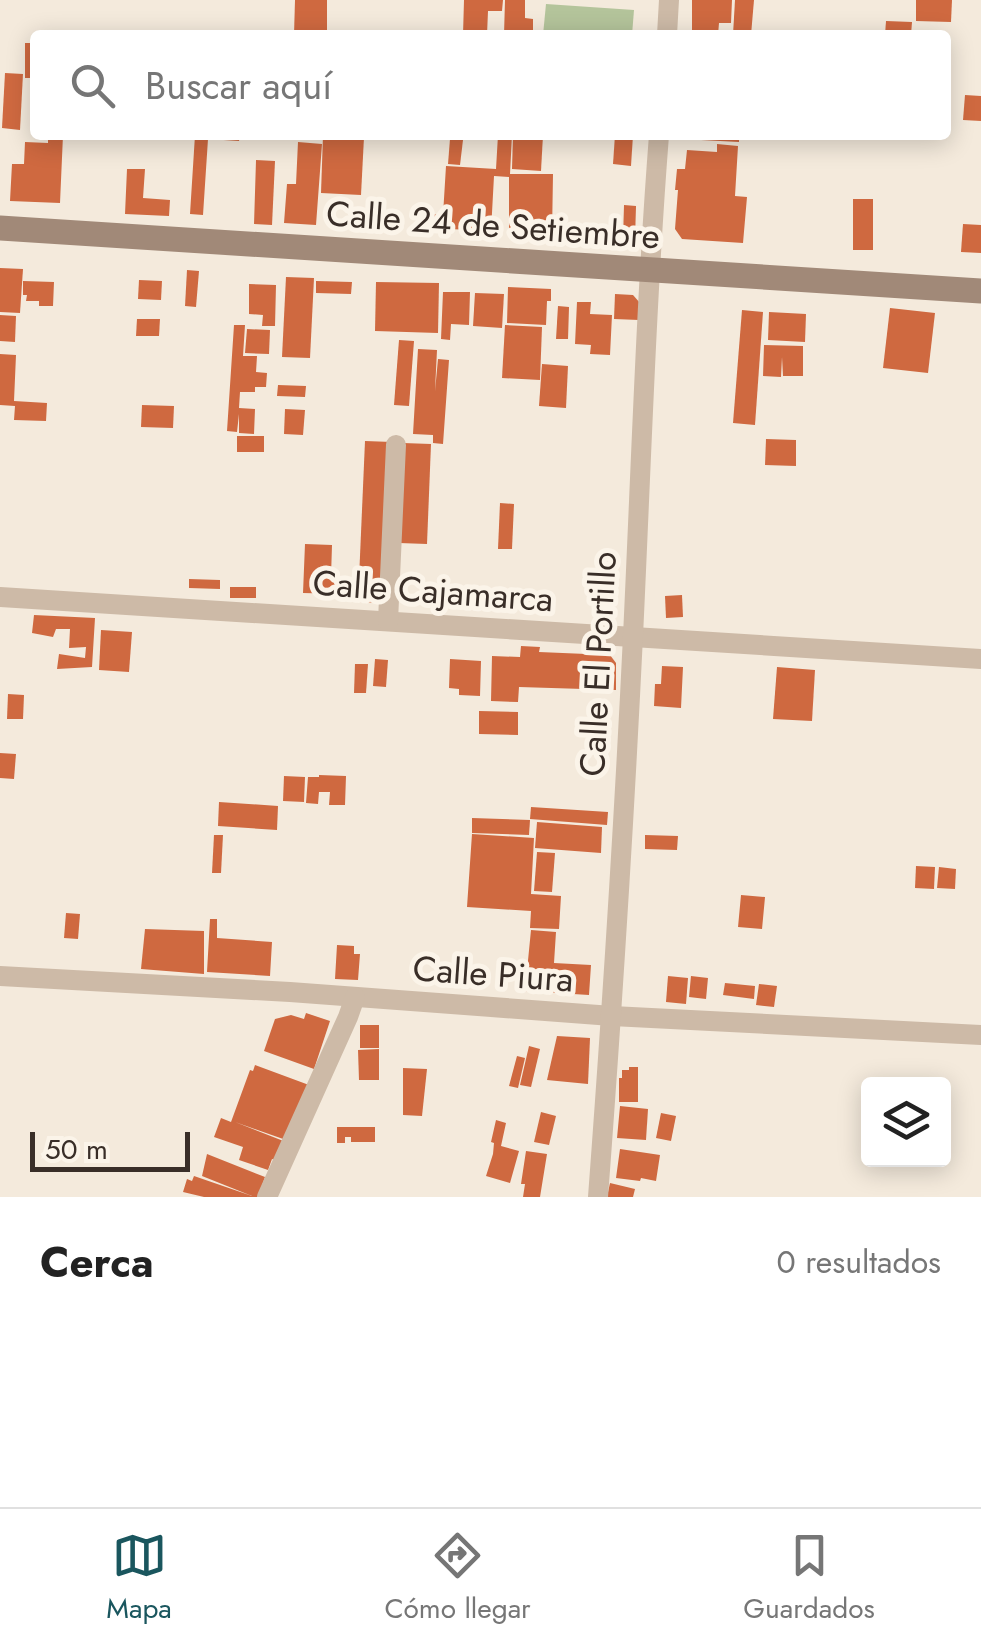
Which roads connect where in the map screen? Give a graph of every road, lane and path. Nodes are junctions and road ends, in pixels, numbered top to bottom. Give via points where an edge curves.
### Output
1 (670, 0) edge
2 (667, 30) edge
3 (659, 140) edge
4 (0, 228) edge
5 (649, 270) junction
6 (981, 291) edge
7 (396, 445) dead end
8 (0, 597) edge
9 (388, 621) junction
10 (633, 636) junction
11 (981, 659) edge
12 (0, 976) edge
13 (354, 997) junction
14 (612, 1016) junction
15 (981, 1035) edge
16 (267, 1197) edge
17 (598, 1197) edge

1 - 2 street
3 - 5 street, Calle El Portillo
4 - 5 street, Calle 24 de Setiembre
5 - 6 street, Calle 24 de Setiembre
5 - 10 street, Calle El Portillo
7 - 9 street
8 - 9 street, Calle Cajamarca
9 - 10 street, Calle Cajamarca
10 - 11 street, Calle Cajamarca
10 - 14 street, Calle El Portillo
12 - 13 street, Calle Piura
13 - 14 street, Calle Piura
13 - 16 street
14 - 15 street, Calle Piura
14 - 17 street, Calle El Portillo

